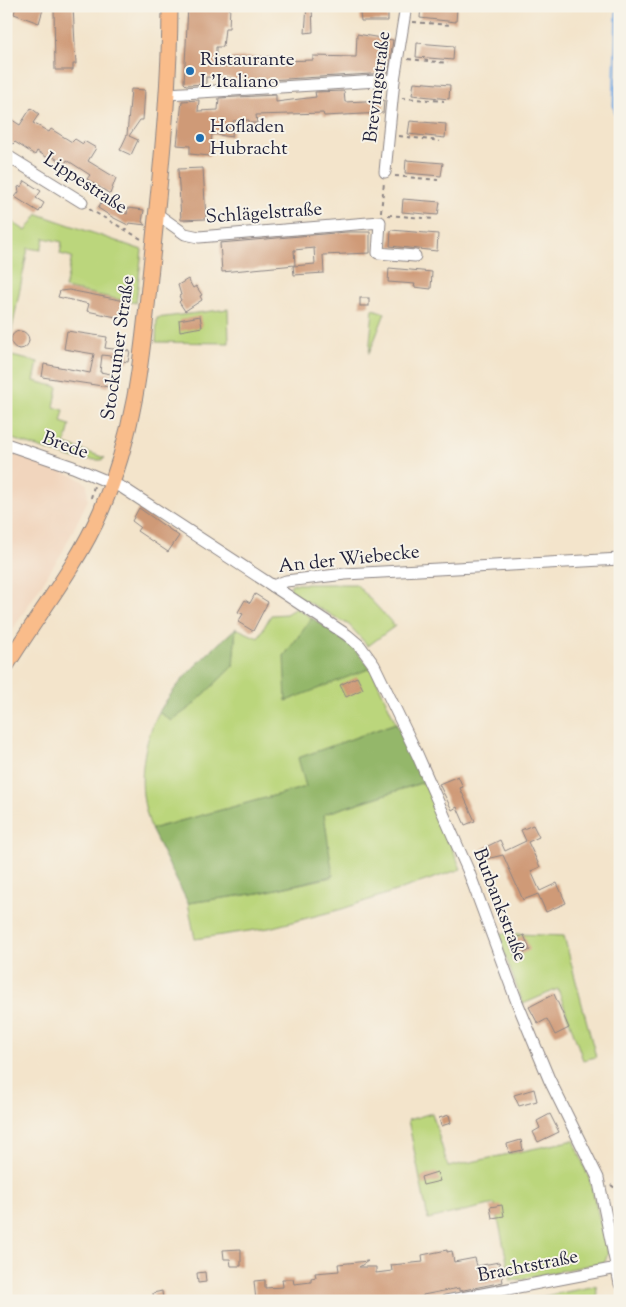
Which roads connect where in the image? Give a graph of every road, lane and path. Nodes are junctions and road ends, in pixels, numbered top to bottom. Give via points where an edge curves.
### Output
1 (170, 6) edge
2 (406, 6) edge
3 (404, 21) junction
4 (451, 25) dead end
5 (398, 58) junction
6 (448, 62) dead end
7 (394, 80) junction
8 (167, 94) junction
9 (393, 97) junction
10 (444, 102) dead end
11 (389, 136) junction
12 (440, 140) dead end
13 (6, 155) edge
14 (385, 173) junction
15 (438, 180) dead end
16 (82, 202) joint
17 (157, 214) junction
18 (435, 219) dead end
19 (146, 242) dead end
20 (415, 256) dead end
21 (6, 444) edge
22 (112, 483) junction
23 (620, 559) edge
24 (273, 586) junction
25 (6, 666) edge
26 (617, 1268) junction
27 (620, 1284) edge
28 (446, 1301) edge

1 - 8 main road, Stockumer Straße
2 - 3 street, Brevingstraße
3 - 4 path
3 - 5 street, Brevingstraße
5 - 6 path
5 - 7 street, Brevingstraße
7 - 8 street
7 - 9 street, Brevingstraße
8 - 17 main road, Stockumer Straße
9 - 10 path
9 - 11 street, Brevingstraße
11 - 12 path
11 - 14 street, Brevingstraße
13 - 16 street, Lippestraße
14 - 15 path
14 - 18 path via 381,214
16 - 19 path, Lippestraße via 92,212
17 - 20 street, Schlägelstraße via 186,234 199,237 380,222 378,253
17 - 22 main road, Stockumer Straße via 138,390
21 - 22 street, Brede
22 - 24 street, An der Wiebecke
22 - 25 main road, Stockumer Straße via 81,549
23 - 24 street, An der Wiebecke via 345,574 286,581
24 - 26 street, Burbankstraße via 347,635 374,665 468,870 549,1079 598,1178
26 - 27 street, Burbankstraße
26 - 28 street, Brachtstraße

